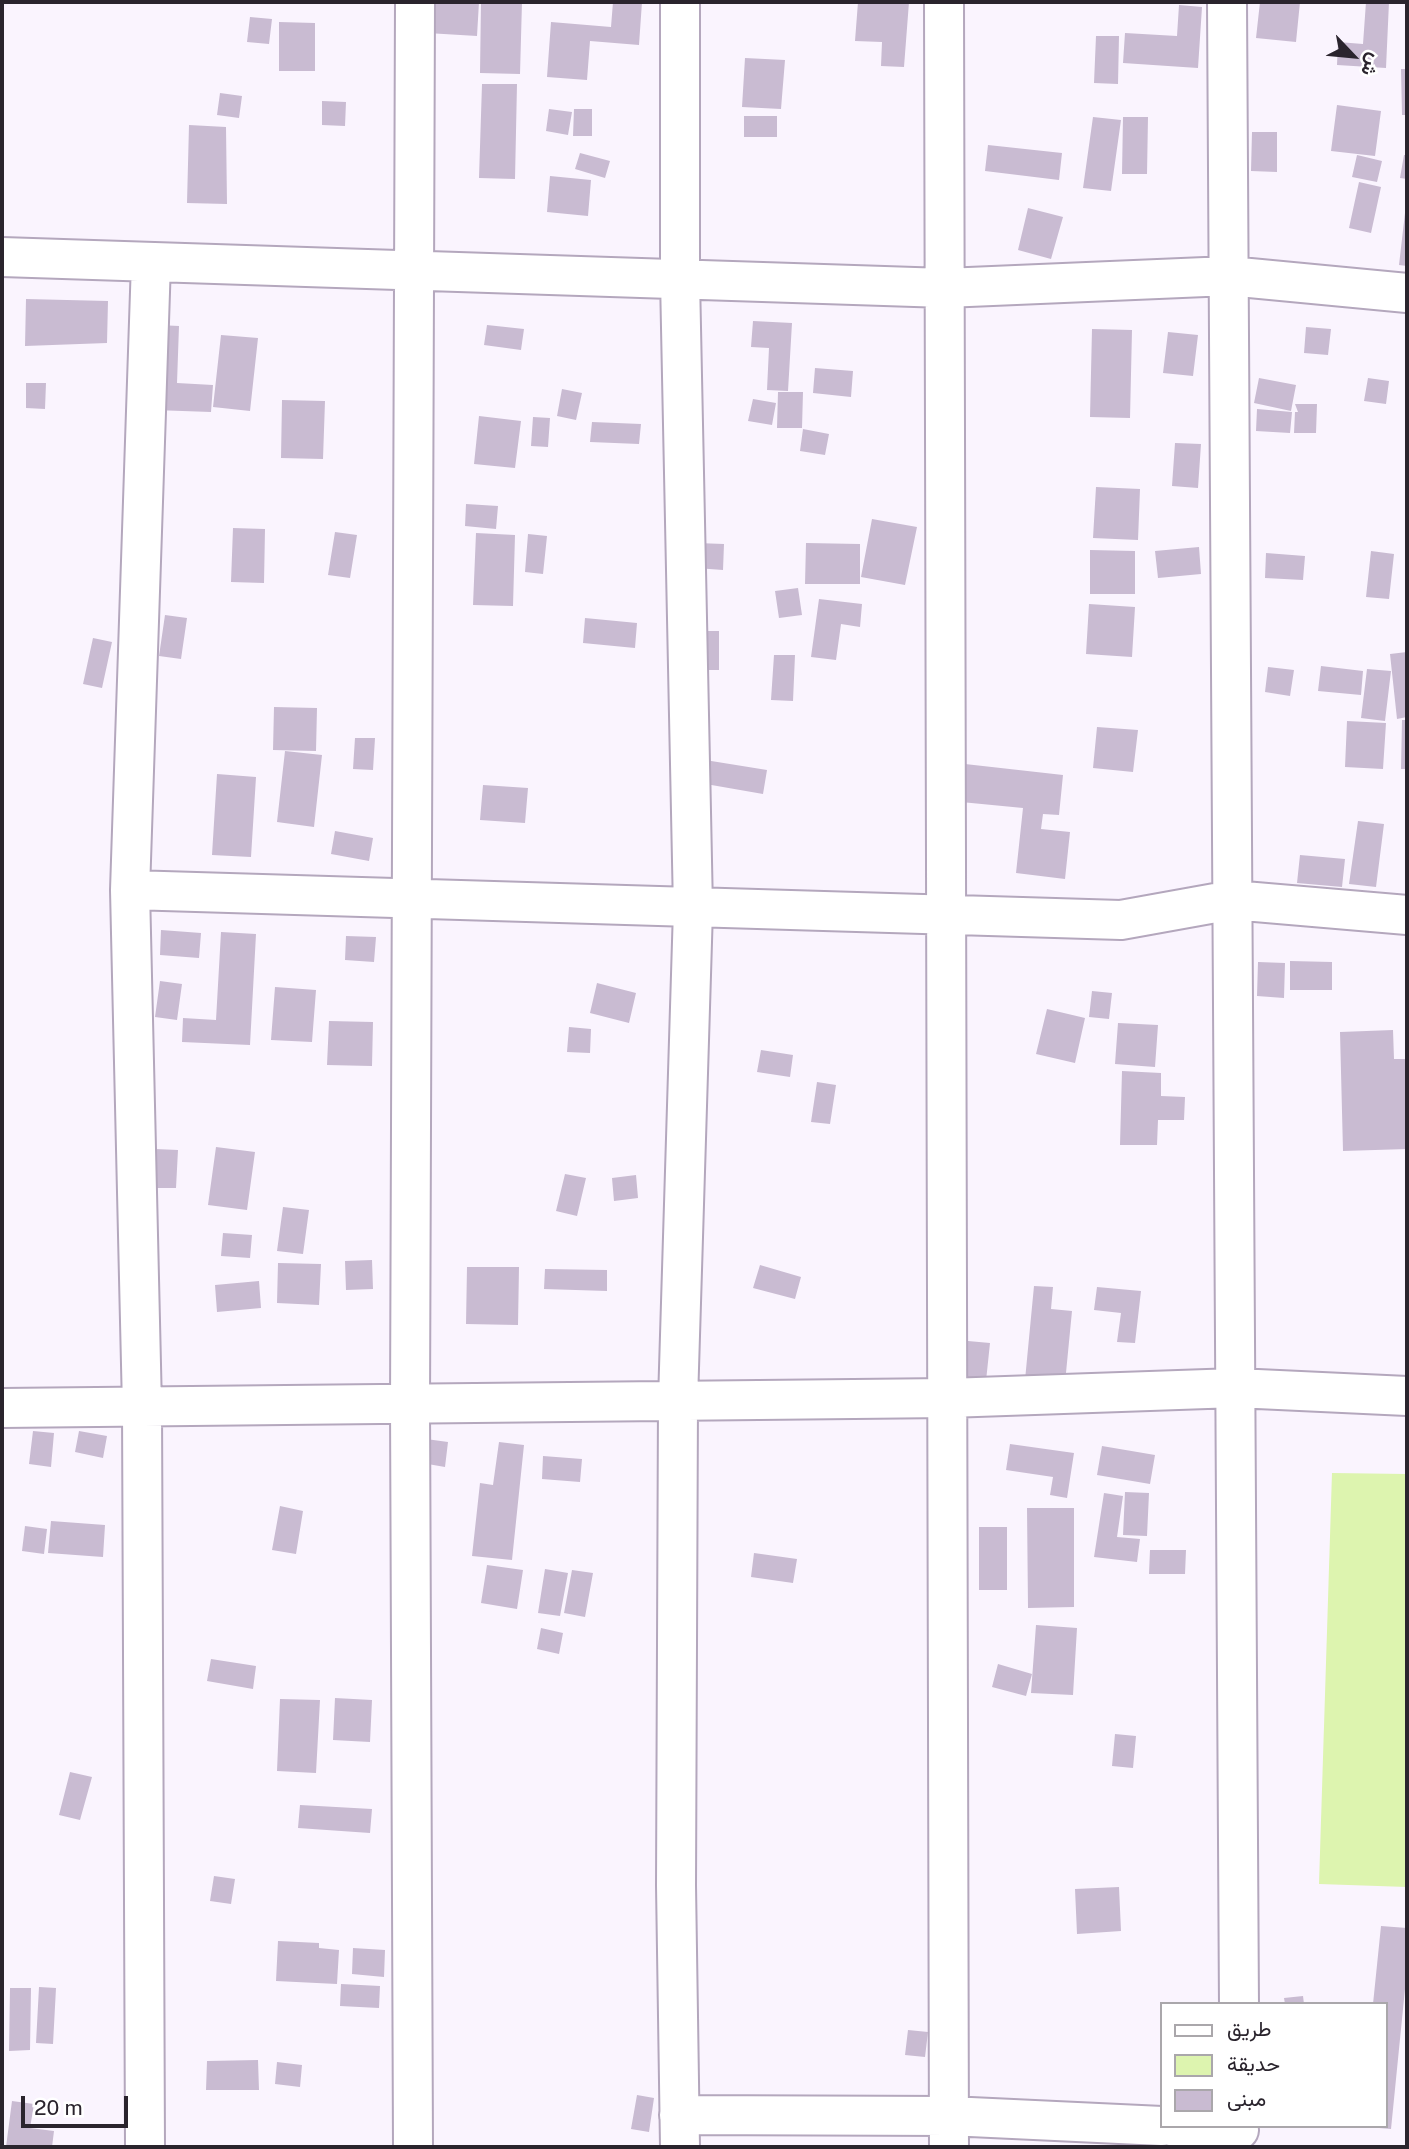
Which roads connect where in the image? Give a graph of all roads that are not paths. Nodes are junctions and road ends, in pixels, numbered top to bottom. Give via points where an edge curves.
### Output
1 (415, 2) edge
2 (680, 2) edge
3 (944, 2) edge
4 (1227, 2) edge
5 (2, 257) edge
6 (151, 262) junction
7 (414, 270) junction
8 (1229, 276) junction
9 (680, 279) junction
10 (945, 288) junction
11 (1407, 293) edge
12 (130, 891) junction
13 (413, 900) junction
14 (1232, 900) junction
15 (693, 909) junction
16 (1407, 915) edge
17 (947, 916) junction
18 (1236, 1388) junction
19 (1407, 1396) edge
20 (948, 1398) junction
21 (678, 1401) junction
22 (410, 1404) junction
23 (142, 1407) junction
24 (2, 1408) edge
25 (1239, 2002) edge
26 (1160, 2126) edge
27 (1187, 2128) edge
28 (680, 2131) edge
29 (949, 2132) edge
30 (1239, 2134) edge
31 (145, 2147) edge
32 (413, 2147) edge

1 - 7 street
2 - 9 street
3 - 10 street
4 - 8 street
5 - 6 street
6 - 7 street
6 - 12 street
7 - 9 street
7 - 13 street
8 - 10 street
8 - 11 street
8 - 14 street
9 - 10 street
9 - 15 street
10 - 17 street
12 - 13 street
12 - 23 street
13 - 15 street
13 - 22 street
14 - 16 street
14 - 17 street via 1121,920
14 - 18 street
15 - 17 street
15 - 21 street
17 - 20 street
18 - 19 street
18 - 20 street
18 - 25 street
20 - 21 street
20 - 29 street
21 - 22 street
21 - 28 street
22 - 23 street
22 - 32 street
23 - 24 street
23 - 31 street
26 - 29 street
27 - 30 street
28 - 29 street

